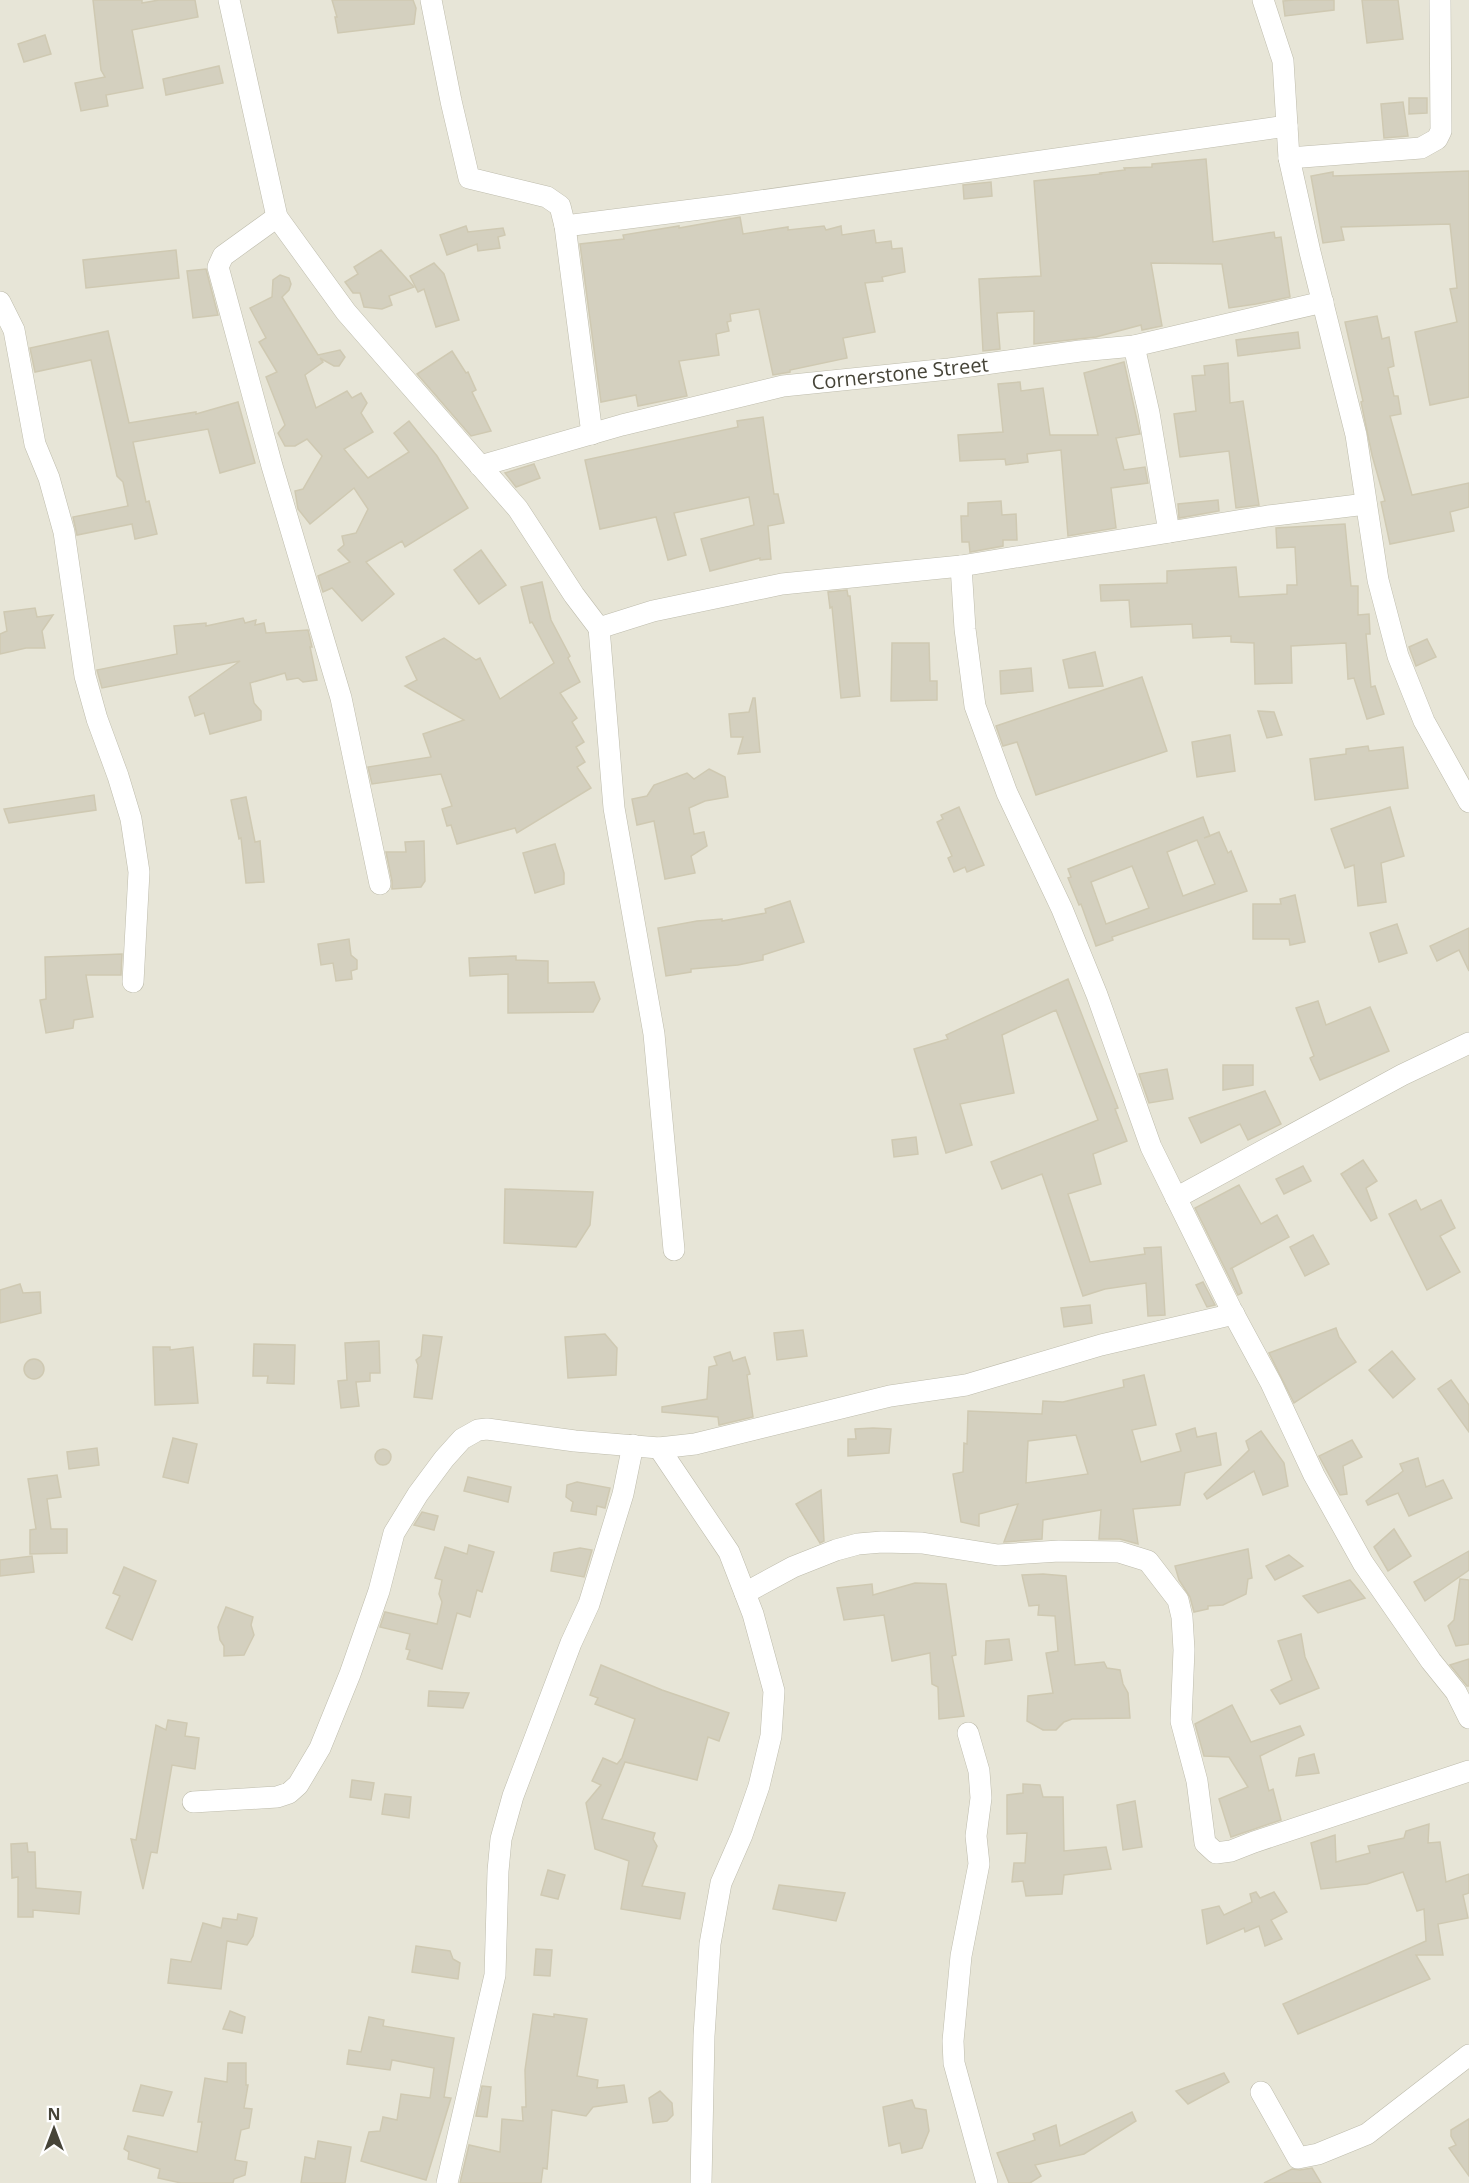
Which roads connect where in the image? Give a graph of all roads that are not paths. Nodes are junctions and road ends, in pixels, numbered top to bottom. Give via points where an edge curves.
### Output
1 (229, 0) edge
2 (431, 0) edge
3 (1263, 0) edge
4 (1440, 0) edge
5 (1287, 126) junction
6 (1289, 158) junction
7 (277, 217) junction
8 (565, 226) junction
9 (0, 302) edge
10 (1323, 302) junction
11 (1134, 346) junction
12 (592, 434) junction
13 (480, 466) junction
14 (1366, 504) junction
15 (1169, 532) junction
16 (961, 566) junction
17 (599, 628) junction
18 (1469, 802) edge
19 (380, 884) dead end
20 (134, 982) dead end
21 (1469, 1043) edge
22 (1176, 1198) junction
23 (674, 1250) dead end
24 (1234, 1314) junction
25 (633, 1445) junction
26 (659, 1448) junction
27 (745, 1593) junction
28 (1469, 1718) edge
29 (968, 1733) dead end
30 (1469, 1771) edge
31 (193, 1802) dead end
32 (1469, 2055) edge
33 (1261, 2092) dead end
34 (447, 2183) edge
35 (701, 2183) edge
36 (987, 2183) edge

1 - 7 street
2 - 8 street via 469,178 547,197 560,206
3 - 5 street via 1283,62
4 - 6 street via 1441,131 1437,140 1421,148
5 - 6 street
5 - 8 street
6 - 10 street
7 - 13 street via 346,312
7 - 19 street via 223,256 218,267 341,698
8 - 12 street
9 - 20 street via 14,330 35,444 64,532 85,676 131,819 139,872
10 - 11 street, Cornerstone Street
10 - 14 street via 1356,435
11 - 12 street, Cornerstone Street via 783,386
11 - 15 street
12 - 13 street, Cornerstone Street
13 - 17 street via 518,509
14 - 15 street
14 - 18 street via 1377,580 1398,656 1424,721
15 - 16 street
16 - 17 street via 782,584 653,611
16 - 22 street via 975,706 1007,793 1062,909 1097,995 1151,1147
17 - 23 street via 614,808 654,1034
21 - 22 street via 1402,1074
22 - 24 street
24 - 26 street via 1101,1345 966,1385 890,1396 695,1444
24 - 28 street via 1314,1475 1363,1563 1456,1692
25 - 26 street
25 - 31 street via 487,1429 462,1439 418,1494 394,1533 350,1674 320,1748 298,1785 277,1797
25 - 34 street via 589,1604 513,1796 501,1839 495,1975
26 - 27 street via 729,1552
27 - 30 street via 793,1567 836,1550 882,1542 922,1543 998,1555 1119,1552 1148,1561 1178,1600 1182,1617 1181,1721 1197,1781 1205,1843 1216,1853
27 - 35 street via 774,1691 773,1713 759,1786 721,1883 710,1944
29 - 36 street via 979,1771 979,1864 961,1956 953,2041 954,2063
32 - 33 street via 1367,2134 1298,2158

